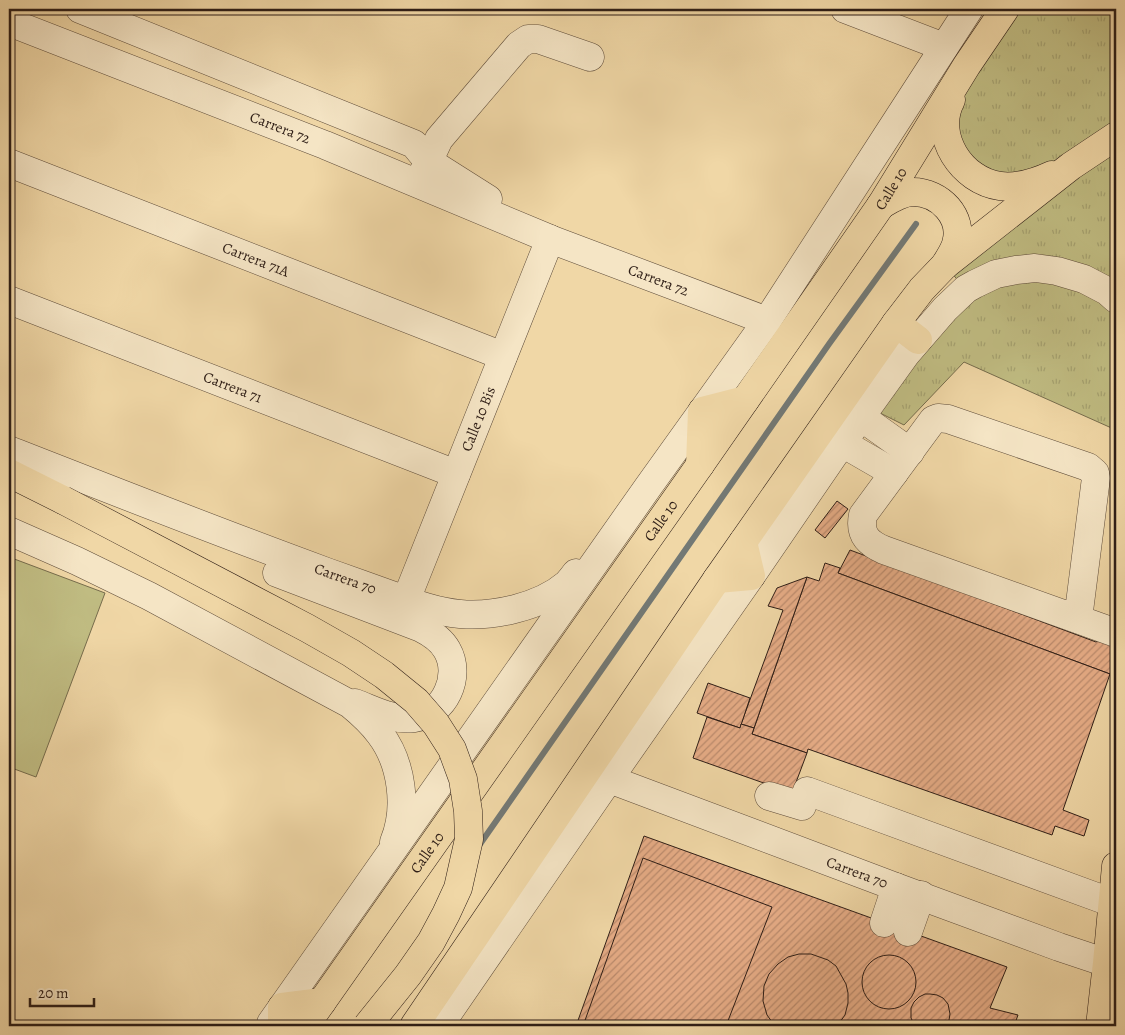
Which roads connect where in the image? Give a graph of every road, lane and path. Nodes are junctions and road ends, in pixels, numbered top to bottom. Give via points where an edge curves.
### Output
1 (80, 9) edge
2 (845, 9) edge
3 (969, 9) edge
4 (1005, 9) edge
5 (12, 22) edge
6 (944, 47) junction
7 (590, 57) dead end
8 (967, 64) junction
9 (1116, 136) edge
10 (9, 163) edge
11 (1071, 166) junction
12 (423, 172) junction
13 (881, 205) junction
14 (550, 239) junction
15 (945, 265) junction
16 (1116, 299) edge
17 (9, 300) edge
18 (767, 321) junction
19 (896, 323) junction
20 (918, 340) junction
21 (503, 356) junction
22 (744, 400) junction
23 (702, 411) junction
24 (861, 417) junction
25 (842, 443) junction
26 (9, 450) edge
27 (902, 463) junction
28 (700, 466) junction
29 (9, 473) edge
30 (456, 474) junction
31 (648, 487) junction
32 (9, 531) edge
33 (230, 537) junction
34 (743, 542) junction
35 (752, 576) junction
36 (717, 579) junction
37 (406, 600) junction
38 (1079, 610) junction
39 (1116, 612) edge
40 (1116, 633) edge
41 (330, 693) junction
42 (609, 779) junction
43 (769, 796) dead end
44 (1116, 866) edge
45 (379, 869) junction
46 (908, 891) junction
47 (1113, 903) junction
48 (896, 927) dead end
49 (1107, 963) junction
50 (322, 1002) junction
51 (278, 1020) edge
52 (423, 1025) edge
53 (305, 1026) edge
54 (367, 1026) edge
55 (1100, 1026) edge

1 - 12 street, Carrera 72 via 414,144
2 - 6 street
3 - 6 street, Calle 10
4 - 8 main road, Calle 10
5 - 12 street, Carrera 72 via 324,145
6 - 18 street, Calle 10
7 - 12 street via 538,39 528,39 519,44 439,139
8 - 11 main road via 948,106 945,127 950,148 962,167 979,180 1000,186 1040,180
8 - 13 main road, Calle 10
9 - 11 main road
10 - 21 street, Carrera 71A
11 - 15 main road
12 - 14 street, Carrera 72
13 - 15 main road via 912,192 928,193 942,200 952,213 957,228 956,244
13 - 22 main road, Calle 10
14 - 18 street, Carrera 72
14 - 21 street, Calle 10 Bis
15 - 19 main road
16 - 20 street via 1084,279 1058,271 1035,268 996,274 966,290
17 - 30 street, Carrera 71
18 - 23 street, Calle 10
19 - 20 main road
19 - 34 main road
20 - 24 street
21 - 30 street, Calle 10 Bis
22 - 23 main road
22 - 28 main road, Calle 10
23 - 28 main road
23 - 31 street, Calle 10
24 - 25 street
24 - 27 street
25 - 27 street
25 - 35 street
26 - 33 street, Carrera 70
27 - 38 street via 863,515 869,542 876,547
27 - 38 street via 934,420 943,418 1092,469 1096,478
28 - 50 main road, Calle 10
29 - 54 main road, bridge via 351,653 416,701 436,724 452,749 463,779 468,811 469,839 458,888 431,942
30 - 37 street, Calle 10 Bis
31 - 37 street, Carrera 70 via 567,584 550,595 514,610 474,615 442,611
31 - 45 street, Calle 10
32 - 41 street via 149,596
33 - 37 street, Carrera 70
33 - 41 street via 263,568 436,636 447,650 452,666 452,683 445,699 433,711 416,718 399,719
34 - 35 main road
34 - 36 main road
35 - 36 main road
35 - 42 street
36 - 52 main road
38 - 39 street
38 - 40 street
41 - 45 street via 367,718 381,735 399,776 401,798 396,836
42 - 46 street, Carrera 70
42 - 52 street
43 - 47 street via 802,806 807,791
44 - 47 main road
45 - 51 street, Calle 10
46 - 48 street
46 - 49 street, Carrera 70
47 - 49 main road
49 - 55 main road
50 - 51 main road
50 - 53 main road, Calle 10

